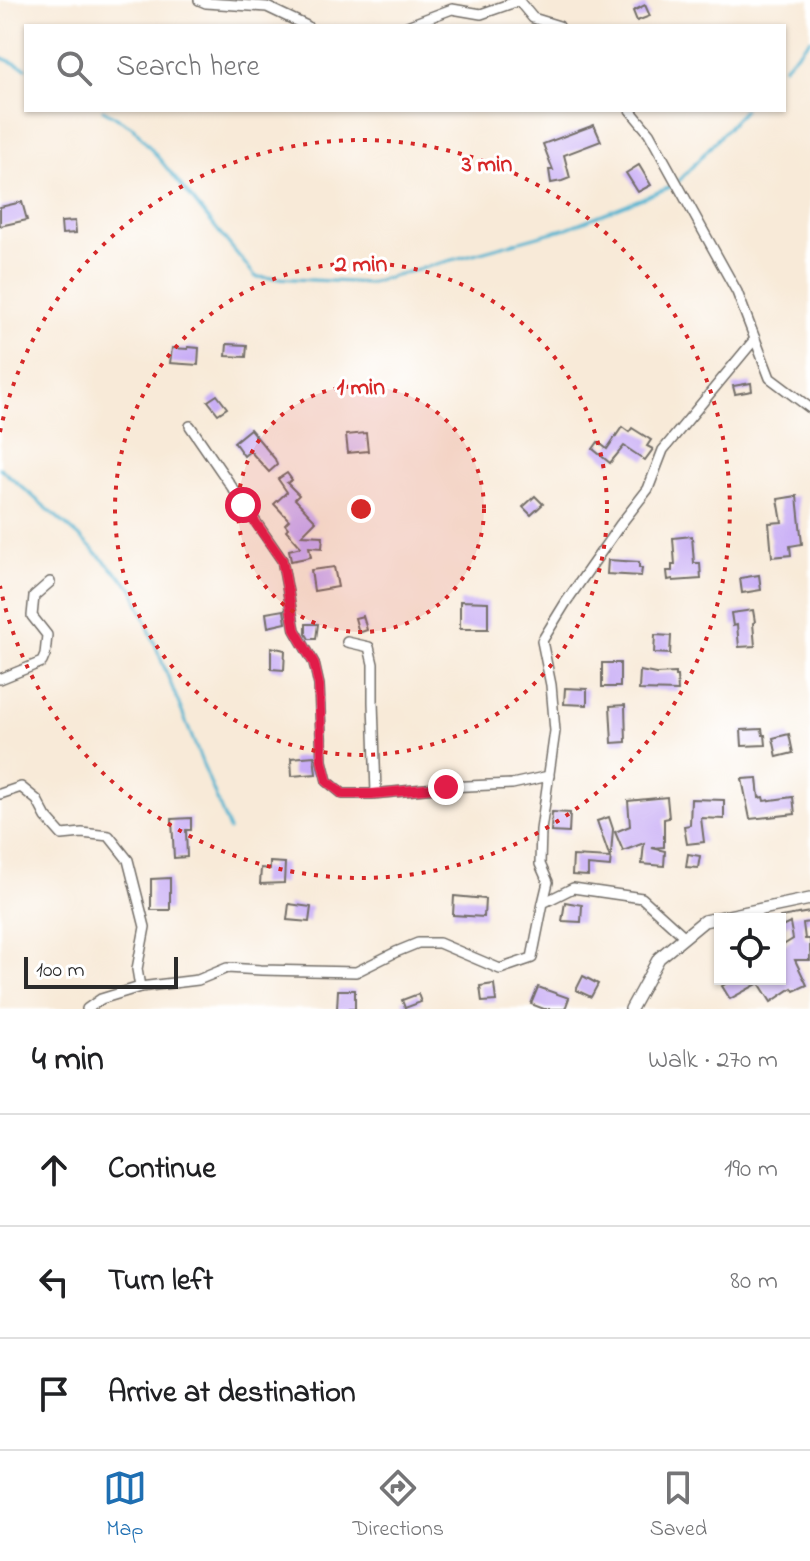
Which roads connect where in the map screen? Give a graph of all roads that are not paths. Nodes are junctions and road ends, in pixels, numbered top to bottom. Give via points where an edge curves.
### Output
1 (199, 0) edge
2 (518, 0) edge
3 (303, 24) edge
4 (412, 24) edge
5 (552, 24) edge
6 (632, 112) edge
7 (755, 339) junction
8 (810, 408) edge
9 (190, 426) dead end
10 (50, 582) dead end
11 (347, 642) dead end
12 (0, 679) edge
13 (549, 776) junction
14 (376, 793) junction
15 (0, 794) edge
16 (810, 899) edge
17 (543, 903) junction
18 (685, 937) junction
19 (140, 987) junction
20 (87, 1009) edge
21 (631, 1009) edge

1 - 3 street via 267,7
2 - 4 street via 481,14 452,9
2 - 5 street via 533,18
6 - 7 street via 649,133 737,292
7 - 8 street via 770,378
7 - 13 street via 663,450 648,489 542,641 555,731
9 - 14 street via 282,560 295,630 314,663 319,685 327,781 343,794
10 - 12 street via 34,596 32,616 47,635 42,662
11 - 14 street via 369,647 373,664
13 - 14 street via 512,784
13 - 17 street via 541,830 540,864 548,882
15 - 19 street via 21,787 62,835 109,836 128,860 145,927 137,969
16 - 18 street via 704,921
17 - 18 street via 573,888 642,898
17 - 19 street via 532,958 500,969 439,943 418,943 356,972 227,968 198,980
18 - 21 street via 659,958
19 - 20 street

